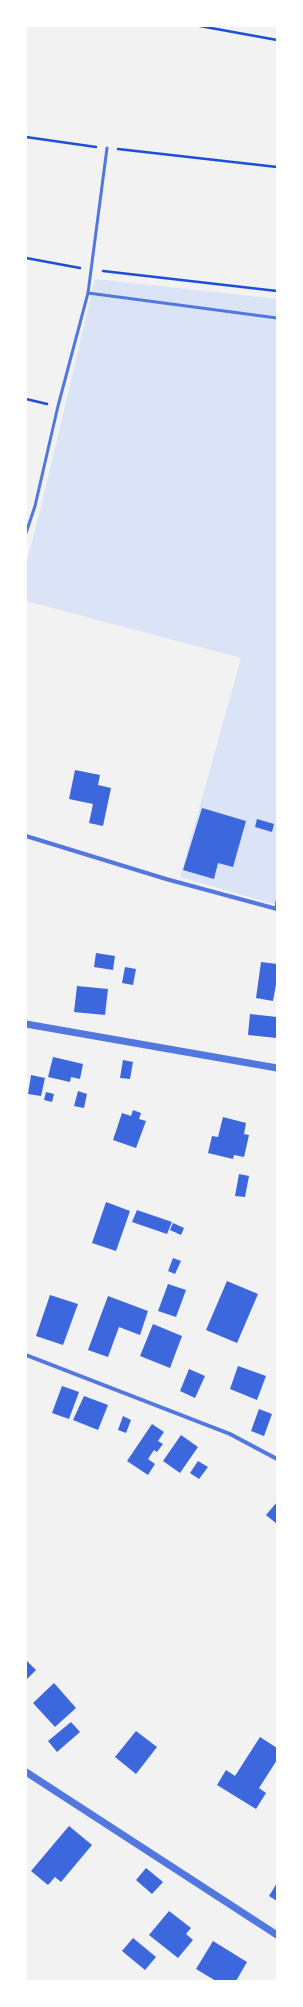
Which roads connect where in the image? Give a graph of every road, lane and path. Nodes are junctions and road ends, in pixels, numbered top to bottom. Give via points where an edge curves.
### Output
1 (200, 26) edge
2 (277, 40) edge
3 (26, 137) edge
4 (107, 148) junction
5 (277, 167) edge
6 (26, 258) edge
7 (90, 270) junction
8 (277, 291) edge
9 (88, 293) junction
10 (277, 318) edge
11 (26, 399) edge
12 (58, 406) junction
13 (26, 533) edge
14 (26, 836) edge
15 (277, 901) edge
16 (277, 909) edge
17 (26, 1024) edge
18 (277, 1068) edge
19 (26, 1355) edge
20 (277, 1459) edge
21 (26, 1772) edge
22 (277, 1935) edge

1 - 2 path
3 - 4 path
4 - 5 path
4 - 7 lane
6 - 7 path
7 - 8 path
7 - 9 lane
9 - 10 lane
9 - 12 lane
11 - 12 path
12 - 13 lane via 35,506
14 - 16 street via 166,880
15 - 16 lane
17 - 18 street
19 - 20 street via 230,1434
21 - 22 street

